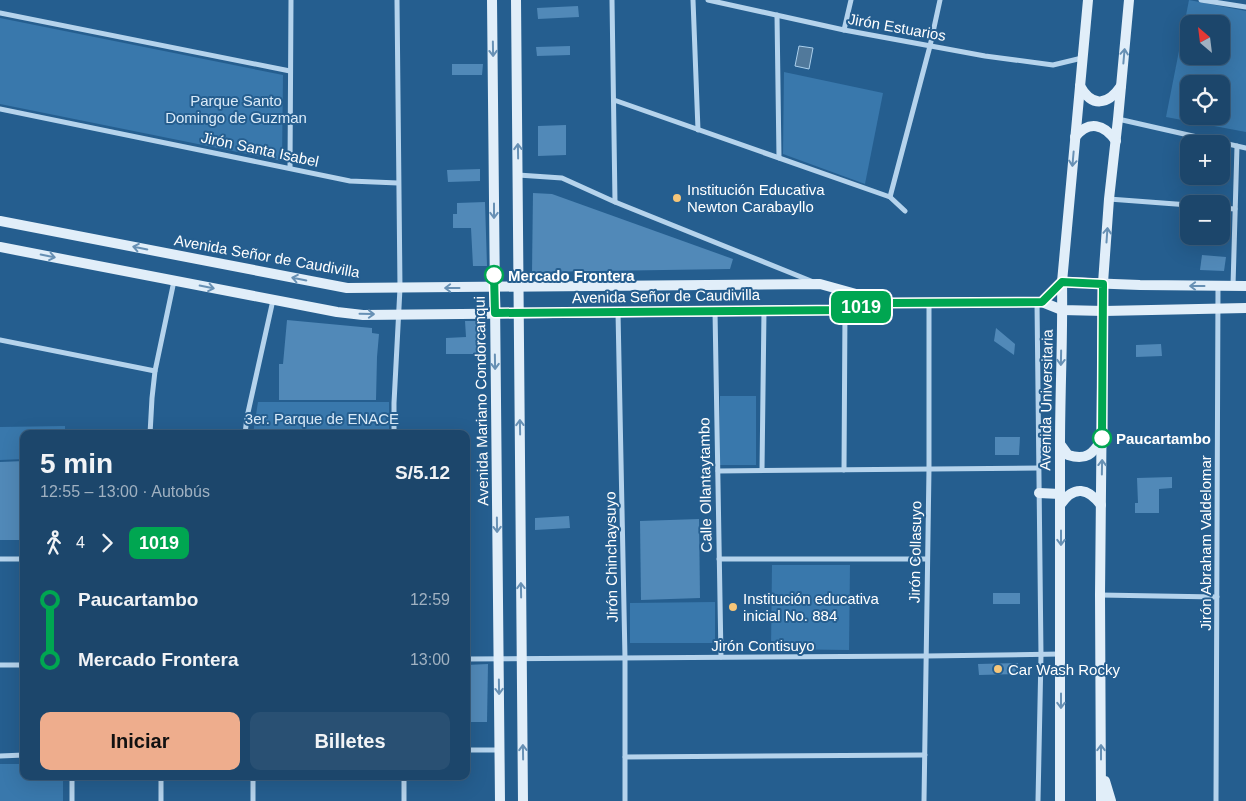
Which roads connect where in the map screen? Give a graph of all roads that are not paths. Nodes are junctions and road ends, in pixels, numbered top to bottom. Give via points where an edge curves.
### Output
1 (291, 0) edge
2 (397, 0) edge
3 (492, 0) edge
4 (516, 0) edge
5 (612, 0) edge
6 (693, 0) edge
7 (708, 0) edge
8 (851, 0) edge
9 (940, 0) edge
10 (1088, 0) edge
11 (1129, 0) edge
12 (1201, 0) edge
13 (1246, 7) edge
14 (0, 13) edge
15 (777, 16) junction
16 (844, 30) junction
17 (930, 46) junction
18 (1082, 58) junction
19 (290, 71) junction
20 (1080, 86) junction
21 (1121, 86) junction
22 (614, 100) junction
23 (0, 109) edge
24 (1118, 119) junction
25 (698, 130) junction
26 (1075, 137) junction
27 (1116, 141) junction
28 (1237, 146) junction
29 (1246, 148) edge
30 (778, 158) junction
31 (290, 168) junction
32 (518, 175) junction
33 (398, 183) junction
34 (890, 197) junction
35 (1109, 199) junction
36 (616, 202) junction
37 (1180, 204) edge
38 (1230, 209) edge
39 (1235, 209) junction
40 (905, 211) dead end
41 (0, 221) edge
42 (0, 247) edge
43 (174, 280) junction
44 (1062, 282) junction
45 (820, 284) junction
46 (1103, 284) junction
47 (1218, 286) junction
48 (1233, 286) junction
49 (1246, 286) edge
50 (518, 287) junction
51 (400, 288) junction
52 (494, 288) junction
53 (273, 300) junction
54 (929, 302) junction
55 (1039, 302) junction
56 (889, 303) junction
57 (1217, 308) junction
58 (1246, 308) edge
59 (764, 310) junction
60 (845, 310) junction
61 (1062, 310) junction
62 (714, 311) junction
63 (1104, 311) junction
64 (618, 312) junction
65 (495, 313) junction
66 (518, 313) junction
67 (398, 314) junction
68 (0, 340) edge
69 (155, 372) junction
70 (150, 430) edge
71 (246, 430) edge
72 (394, 430) edge
73 (1102, 438) junction
74 (1060, 444) junction
75 (1039, 468) junction
76 (929, 469) junction
77 (762, 470) junction
78 (844, 470) junction
79 (718, 471) junction
80 (1039, 493) junction
81 (1060, 499) junction
82 (1101, 505) junction
83 (719, 559) junction
84 (927, 559) junction
85 (0, 560) edge
86 (20, 560) edge
87 (1100, 595) junction
88 (1217, 597) junction
89 (1061, 654) junction
90 (1041, 655) junction
91 (926, 656) junction
92 (721, 657) junction
93 (498, 658) junction
94 (522, 658) junction
95 (625, 658) junction
96 (470, 659) edge
97 (0, 665) edge
98 (20, 665) edge
99 (470, 750) edge
100 (499, 750) junction
101 (20, 755) edge
102 (0, 756) edge
103 (925, 756) junction
104 (625, 757) junction
105 (1101, 770) junction
106 (72, 780) edge
107 (161, 780) edge
108 (253, 780) edge
109 (404, 780) edge
110 (72, 801) edge
111 (161, 801) edge
112 (253, 801) edge
113 (404, 801) edge
114 (500, 801) edge
115 (523, 801) edge
116 (625, 801) edge
117 (924, 801) edge
118 (1038, 801) edge
119 (1060, 801) edge
120 (1102, 801) edge
121 (1111, 801) edge
122 (1216, 801) edge

1 - 19 street
2 - 33 street
3 -> 52 main road, Avenida Mariano Condorcanqui
32 -> 4 main road
5 - 22 street
6 - 25 street
7 - 15 street, Jirón Estuarios
8 - 16 street
9 - 17 street
10 - 18 main road, Avenida Universitaria
21 -> 11 main road
12 - 13 street
14 - 19 street
15 - 16 street, Jirón Estuarios
15 - 30 street
16 - 17 street, Jirón Estuarios
17 - 18 street, Jirón Estuarios via 1053,65
17 - 34 street
18 - 20 main road, Avenida Universitaria
19 - 31 street
20 - 21 main road via 1089,99 1101,101 1113,96
20 - 26 main road, Avenida Universitaria
21 - 24 main road
22 - 25 street
22 - 36 street
23 - 31 street, Jirón Santa Isabel
24 - 27 main road
24 - 28 street
25 - 30 street
26 - 27 main road via 1086,127 1098,126 1111,133
26 -> 44 main road, Avenida Universitaria
27 - 35 main road
28 - 29 street
28 - 39 street
30 - 34 street
31 - 33 street, Jirón Santa Isabel via 350,181
32 - 36 street via 562,178
32 - 50 main road
33 - 51 street
34 - 40 street
35 - 37 street
46 -> 35 main road
36 - 45 street
38 - 39 street
39 - 48 street
51 -> 41 main road, Avenida Señor de Caudivilla via 338,287
42 -> 43 main road, Avenida Señor de Caudivilla
43 -> 53 main road, Avenida Señor de Caudivilla
43 - 69 street
44 - 46 main road
44 - 55 main road
44 - 61 main road, Avenida Universitaria
45 - 50 main road, Avenida Señor de Caudivilla
45 - 56 main road, Avenida Señor de Caudivilla
47 -> 46 main road
46 - 63 main road
47 - 48 main road
47 - 57 street, Jirón Abraham Valdelomar
48 - 49 main road
50 - 52 main road, Avenida Señor de Caudivilla
50 - 66 main road
52 -> 51 main road, Avenida Señor de Caudivilla
51 - 67 street
52 - 65 main road, Avenida Mariano Condorcanqui
53 -> 67 main road, Avenida Señor de Caudivilla via 344,313
53 - 71 street
54 - 55 main road, Avenida Señor de Caudivilla
54 - 56 main road, Avenida Señor de Caudivilla
54 - 76 street, Jirón Collasuyo
55 - 61 main road, Avenida Señor de Caudivilla
55 - 75 street, Avenida Universitaria
56 - 60 main road, Avenida Señor de Caudivilla
57 - 58 main road, Avenida Señor de Caudivilla
57 - 63 main road, Avenida Señor de Caudivilla
57 - 88 street, Jirón Abraham Valdelomar
59 - 60 main road, Avenida Señor de Caudivilla
59 - 62 main road, Avenida Señor de Caudivilla
59 - 77 street
60 - 78 street
61 - 63 main road, Avenida Señor de Caudivilla
61 -> 74 main road, Avenida Universitaria
62 - 64 main road, Avenida Señor de Caudivilla
62 - 79 street, Calle Ollantaytambo
63 - 73 main road
64 - 66 main road, Avenida Señor de Caudivilla
64 - 95 street, Jirón Chinchaysuyo
65 - 66 main road, Avenida Señor de Caudivilla
65 - 67 main road, Avenida Señor de Caudivilla
65 -> 93 main road, Avenida Mariano Condorcanqui
94 -> 66 main road
67 - 72 street
68 - 69 street
69 - 70 street
73 - 74 main road via 1092,453 1080,458 1068,456
82 -> 73 main road
74 - 81 main road, Avenida Universitaria
75 - 76 street
75 - 80 street, Avenida Universitaria
76 - 78 street
76 - 84 street, Jirón Collasuyo
77 - 78 street
77 - 79 street
79 - 83 street, Calle Ollantaytambo
80 - 81 main road
80 - 90 street, Avenida Universitaria
81 - 82 main road via 1083,491 1095,497
81 -> 89 main road, Avenida Universitaria
82 - 87 main road
83 - 84 street
83 - 92 street, Calle Ollantaytambo
84 - 91 street, Jirón Collasuyo
85 - 86 street
87 - 88 street
105 -> 87 main road
88 - 122 street, Jirón Abraham Valdelomar
89 - 90 street, Jirón Contisuyo
89 -> 119 main road, Avenida Universitaria
90 - 91 street, Jirón Contisuyo
90 - 118 street, Avenida Universitaria
91 - 92 street, Jirón Contisuyo
91 - 103 street, Jirón Collasuyo
92 - 95 street, Jirón Contisuyo
93 - 94 street, Jirón Contisuyo
93 - 96 street, Jirón Contisuyo
93 -> 100 main road, Avenida Mariano Condorcanqui
94 - 95 street, Jirón Contisuyo
115 -> 94 main road
95 - 104 street, Jirón Chinchaysuyo
97 - 98 street
99 - 100 street
100 - 114 main road, Avenida Mariano Condorcanqui
101 - 102 street
103 - 104 street
103 - 117 street, Jirón Collasuyo
104 - 116 street, Jirón Chinchaysuyo
105 - 120 main road
105 - 121 main road
106 - 110 street
107 - 111 street
108 - 112 street
109 - 113 street

